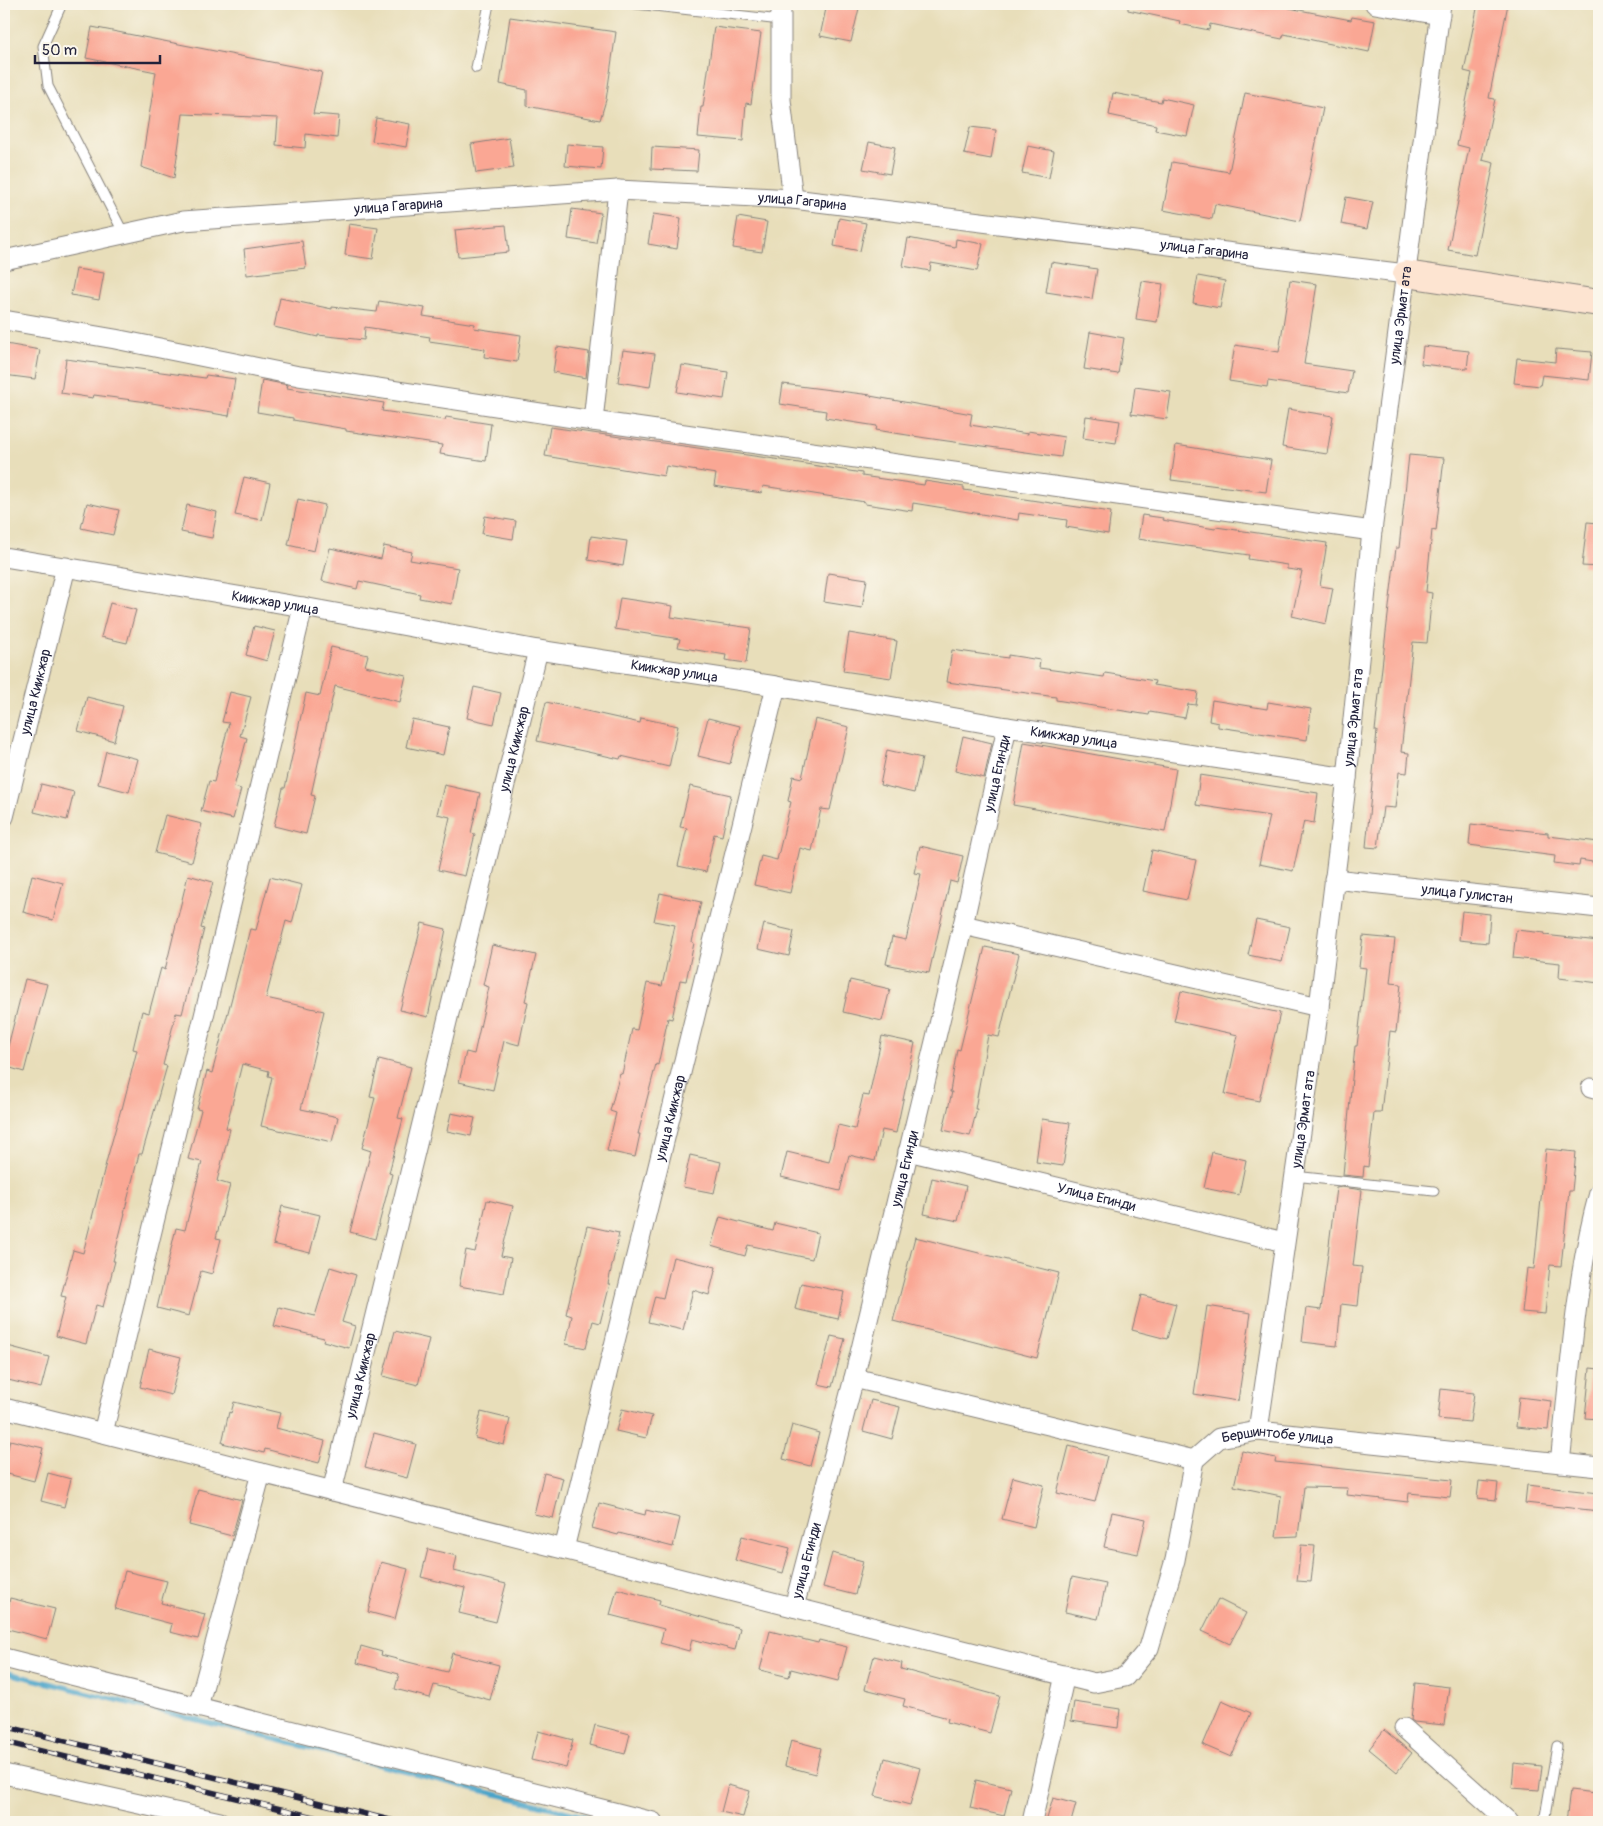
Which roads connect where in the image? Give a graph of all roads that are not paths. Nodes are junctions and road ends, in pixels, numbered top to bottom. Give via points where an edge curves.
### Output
1 (62, 4) edge
2 (489, 4) edge
3 (636, 4) edge
4 (1375, 4) edge
5 (1441, 10) edge
6 (781, 12) edge
7 (476, 68) dead end
8 (618, 190) junction
9 (793, 199) junction
10 (124, 234) junction
11 (4, 260) edge
12 (1406, 274) junction
13 (1599, 303) edge
14 (4, 320) edge
15 (593, 421) junction
16 (1372, 531) junction
17 (4, 556) edge
18 (66, 567) junction
19 (302, 607) junction
20 (538, 650) junction
21 (776, 686) junction
22 (1007, 727) junction
23 (1347, 778) junction
24 (4, 817) edge
25 (1334, 879) junction
26 (1599, 908) edge
27 (963, 925) junction
28 (1319, 1007) junction
29 (908, 1152) junction
30 (1294, 1176) junction
31 (1434, 1191) dead end
32 (1599, 1193) edge
33 (1594, 1228) edge
34 (1284, 1242) junction
35 (854, 1378) junction
36 (4, 1408) edge
37 (1258, 1431) junction
38 (103, 1433) junction
39 (1194, 1460) junction
40 (1560, 1463) junction
41 (1599, 1467) edge
42 (261, 1473) junction
43 (332, 1491) junction
44 (564, 1549) junction
45 (794, 1607) junction
46 (4, 1658) edge
47 (1065, 1675) junction
48 (198, 1708) junction
49 (1404, 1728) dead end
50 (1557, 1746) dead end
51 (4, 1774) edge
52 (220, 1822) edge
53 (653, 1822) edge
54 (1032, 1822) edge
55 (1510, 1822) edge
56 (1544, 1822) edge

1 - 10 lane via 43,46 48,86
2 - 7 lane
3 - 6 lane
4 - 5 street
5 - 12 street, улица Эрмат ата
6 - 9 street via 781,100
8 - 9 street, улица Гагарина
8 - 10 street, улица Гагарина via 183,221
8 - 15 street
9 - 12 street, улица Гагарина
10 - 11 street, улица Гагарина
12 - 13 street, улица Гагарина
12 - 16 street, улица Эрмат ата
14 - 15 street via 300,376
15 - 16 street
16 - 23 street, улица Эрмат ата
17 - 18 street, Киикжар улица
18 - 19 street, Киикжар улица
18 - 24 street, улица Киикжар
19 - 20 street, Киикжар улица
19 - 38 street
20 - 21 street, Киикжар улица
20 - 43 street, улица Киикжар
21 - 22 street, Киикжар улица
21 - 44 street, улица Киикжар
22 - 23 street, Киикжар улица
22 - 27 street, улица Егинди
23 - 25 street, улица Эрмат ата
25 - 26 street, улица Гулистан
25 - 28 street, улица Эрмат ата
27 - 28 street
27 - 29 street, улица Егинди
28 - 30 street, улица Эрмат ата
29 - 34 street, Улица Егинди
29 - 35 street, улица Егинди
30 - 31 lane
30 - 34 street, улица Эрмат ата
32 - 33 street
33 - 40 street via 1576,1322
34 - 37 street, улица Эрмат ата
35 - 39 street
35 - 45 street, улица Егинди
36 - 38 street
37 - 39 street, Бершинтобе улица via 1218,1438
37 - 40 street, Бершинтобе улица
38 - 42 street
39 - 47 street via 1175,1560 1149,1648 1125,1677 1094,1683
40 - 41 street, Бершинтобе улица
42 - 43 street
42 - 48 street
43 - 44 street
44 - 45 street
45 - 47 street
46 - 48 street
47 - 54 street
48 - 53 street
49 - 55 street
50 - 56 lane
51 - 52 street

